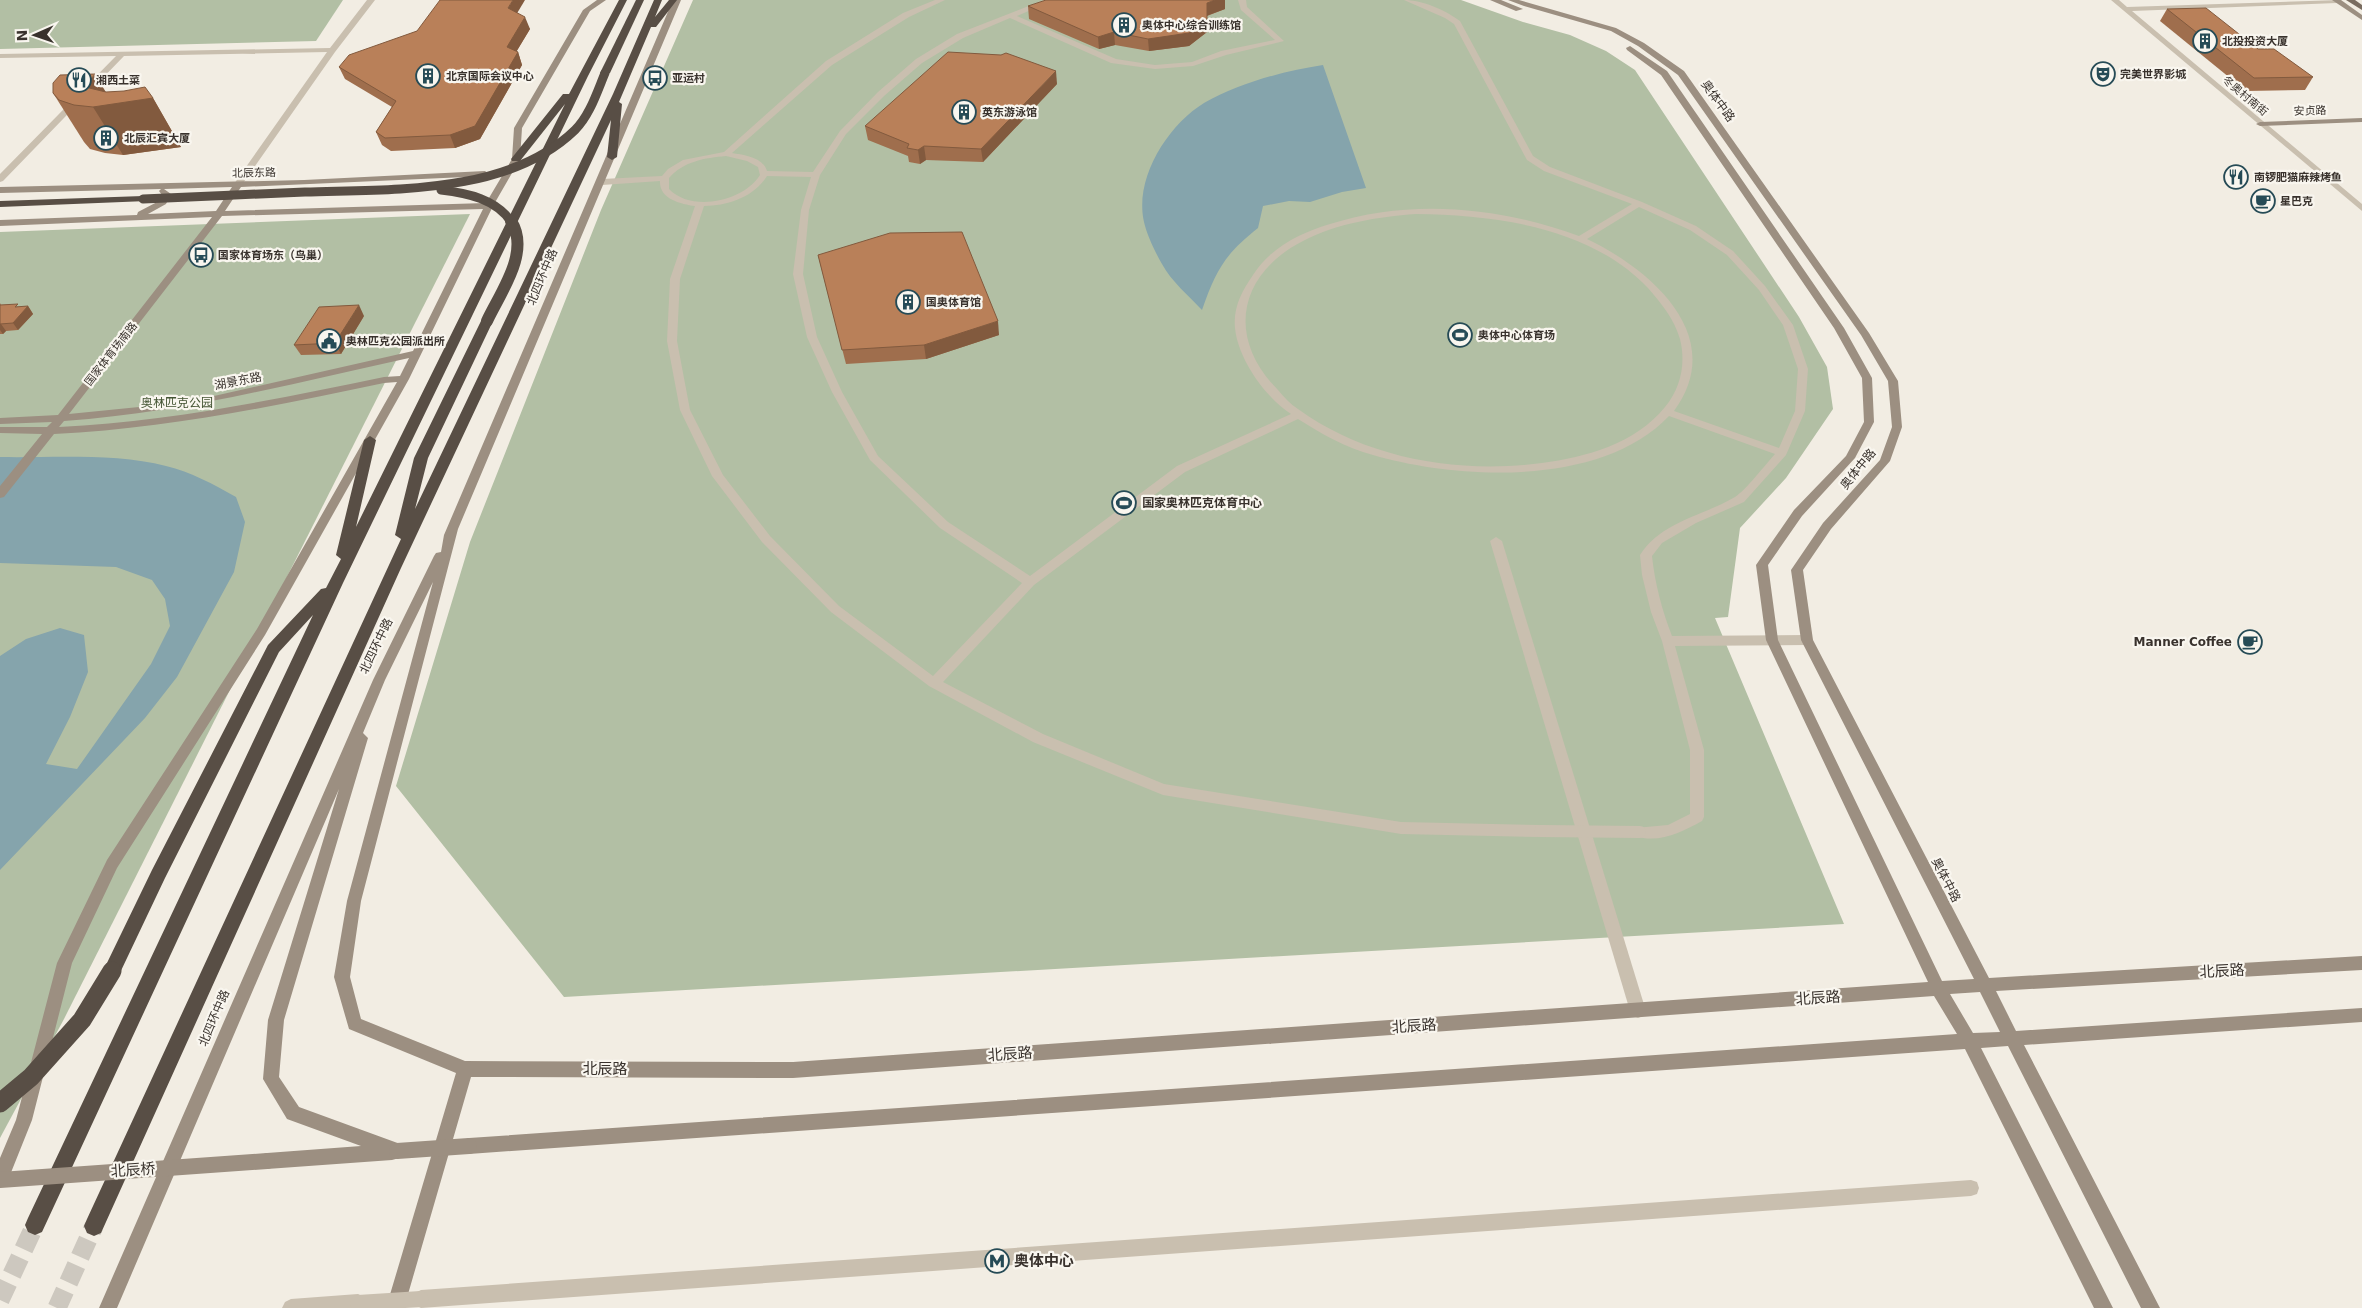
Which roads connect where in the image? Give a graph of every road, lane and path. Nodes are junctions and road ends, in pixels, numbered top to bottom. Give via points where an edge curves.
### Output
1 (371, 0) edge
2 (640, 0) edge
3 (658, 0) edge
4 (673, 0) edge
5 (677, 0) edge
6 (941, 0) edge
7 (1050, 0) edge
8 (1242, 0) edge
9 (1408, 0) edge
10 (1494, 0) edge
11 (1512, 0) edge
12 (2115, 0) edge
13 (2336, 0) edge
14 (2350, 0) edge
15 (597, 2) edge
16 (619, 4) edge
17 (2362, 8) edge
18 (2126, 9) junction
19 (1011, 16) junction
20 (2362, 18) edge
21 (641, 39) junction
22 (332, 50) junction
23 (122, 54) junction
24 (0, 56) edge
25 (583, 76) junction
26 (618, 94) junction
27 (2362, 120) edge
28 (2260, 124) junction
29 (726, 154) junction
30 (612, 157) junction
31 (516, 159) junction
32 (764, 173) junction
33 (508, 174) junction
34 (816, 175) junction
35 (665, 178) junction
36 (0, 179) edge
37 (602, 182) junction
38 (304, 183) junction
39 (238, 184) junction
40 (150, 186) junction
41 (414, 188) junction
42 (0, 190) edge
43 (0, 204) edge
44 (700, 204) junction
45 (1639, 204) junction
46 (489, 206) junction
47 (2362, 208) edge
48 (286, 211) junction
49 (220, 214) junction
50 (134, 217) junction
51 (0, 223) edge
52 (1580, 240) junction
53 (418, 353) junction
54 (404, 379) junction
55 (1667, 412) junction
56 (1298, 415) junction
57 (60, 418) junction
58 (0, 421) edge
59 (0, 430) edge
60 (48, 432) junction
61 (370, 440) junction
62 (1782, 453) junction
63 (0, 494) edge
64 (452, 530) junction
65 (1496, 541) dead end
66 (394, 568) junction
67 (1030, 582) junction
68 (336, 583) junction
69 (1772, 640) junction
70 (1807, 640) junction
71 (1668, 641) junction
72 (379, 680) junction
73 (934, 683) junction
74 (2362, 963) edge
75 (1985, 985) junction
76 (1939, 990) junction
77 (1638, 1011) junction
78 (2362, 1016) edge
79 (2011, 1038) junction
80 (1969, 1041) junction
81 (465, 1069) junction
82 (0, 1102) edge
83 (396, 1151) junction
84 (0, 1180) edge
85 (1971, 1188) dead end
86 (36, 1226) tunnel mouth
87 (94, 1226) tunnel mouth
88 (108, 1308) edge
89 (291, 1308) edge
90 (395, 1308) edge
91 (2104, 1308) edge
92 (2151, 1308) edge

1 - 22 street
2 - 41 highway, bridge via 586,114 576,128 542,153 520,164 470,180
3 - 21 highway, 北四环中路
4 - 21 highway
5 - 30 main road, 北四环中路
6 - 29 street via 906,15 829,63
7 - 19 street
8 - 19 street via 1244,8 1280,41 1224,53 1194,64 1155,67 1114,62
9 - 45 street via 1448,16 1457,23 1530,158 1548,169
10 - 69 main road, 奥体中路 via 1607,36 1638,52 1664,73 1840,328 1867,378 1869,422 1850,458 1798,513 1762,565
11 - 70 main road, 奥体中路 via 1625,36 1681,73 1866,335 1893,381 1898,427 1885,461 1827,526 1797,570
12 - 18 street, 冬奥村南街
13 - 18 street
13 - 20 main road
14 - 17 main road
15 - 31 main road via 587,10 518,128
16 - 25 highway
18 - 28 street, 冬奥村南街
19 - 34 street via 960,36 919,61 843,133
21 - 26 highway, 北四环中路
22 - 23 street
22 - 39 street
23 - 24 street
23 - 36 street
25 - 31 highway
25 - 68 highway
26 - 30 highway
26 - 66 highway, 北四环中路
27 - 28 main road, 安贞路
28 - 47 street, 冬奥村南街
29 - 32 street via 753,159
29 - 35 street via 682,164
30 - 37 main road, 北四环中路
31 - 33 main road
32 - 34 street
32 - 44 street via 756,188 745,195
33 - 38 main road, 北辰东路
33 - 46 main road
34 - 67 street via 805,210 798,274 812,337 837,392 874,458 944,525
35 - 37 street
35 - 44 street via 663,186 674,199
37 - 64 main road, 北四环中路
38 - 39 main road, 北辰东路
38 - 48 main road via 282,189 269,205 272,209
39 - 40 main road, 北辰东路
39 - 49 main road, 国家体育场南路
40 - 42 main road, 北辰东路
40 - 50 main road via 166,191 163,202
41 - 43 highway, bridge
41 - 66 highway, bridge via 469,194 488,200 509,216 518,233 516,257 421,458
44 - 73 street via 676,279 672,342 685,410 718,476 766,539 835,609
45 - 52 street
45 - 62 street via 1692,228 1730,253 1762,288 1788,325 1803,369 1800,411
46 - 48 main road
46 - 53 main road
48 - 49 main road
49 - 50 main road
49 - 57 main road, 国家体育场南路
50 - 51 main road
52 - 55 street via 1617,260 1648,283 1680,324 1685,339 1687,369 1680,391
52 - 56 street via 1500,217 1424,211 1353,220 1312,234 1289,247 1269,262 1251,284 1241,308 1240,329 1245,351 1256,373 1274,395
53 - 54 main road
53 - 57 main road, 湖景东路 via 193,403
54 - 60 main road via 384,380 180,419
54 - 61 main road
55 - 56 street via 1636,437 1594,457 1513,471 1453,469 1395,458 1342,440
55 - 62 street
56 - 67 street via 1181,469
57 - 58 main road, 湖景东路
57 - 60 main road, 国家体育场南路
59 - 60 main road
60 - 63 main road, 国家体育场南路
61 - 68 highway
61 - 84 main road via 261,632 112,864 65,963 24,1120
62 - 71 street via 1740,499 1692,520 1658,540 1646,555 1657,612
64 - 72 main road, 北四环中路
64 - 81 main road via 354,900 342,977 355,1024
65 - 77 street
66 - 87 highway, 北四环中路
67 - 73 street
68 - 82 highway, bridge via 273,649 112,970 82,1020 31,1077
68 - 86 highway
69 - 70 street
69 - 71 street
69 - 76 main road, 奥体中路
70 - 75 main road, 奥体中路
71 - 73 street, bridge via 1697,750 1697,817 1670,831 1401,828 1163,789 1038,738
72 - 83 main road via 276,1020 271,1079 293,1113
72 - 88 main road, 北四环中路
74 - 75 main road, 北辰路
75 - 76 main road, 北辰路
75 - 79 main road, 奥体中路
76 - 77 main road, 北辰路
76 - 80 main road, 奥体中路
77 - 81 main road, 北辰路 via 794,1070
78 - 79 main road
79 - 80 main road
79 - 92 main road, 奥体中路
80 - 83 main road, 北辰桥, bridge
80 - 91 main road, 奥体中路
81 - 90 main road
83 - 84 main road, 北辰桥, bridge
85 - 89 street, bridge

